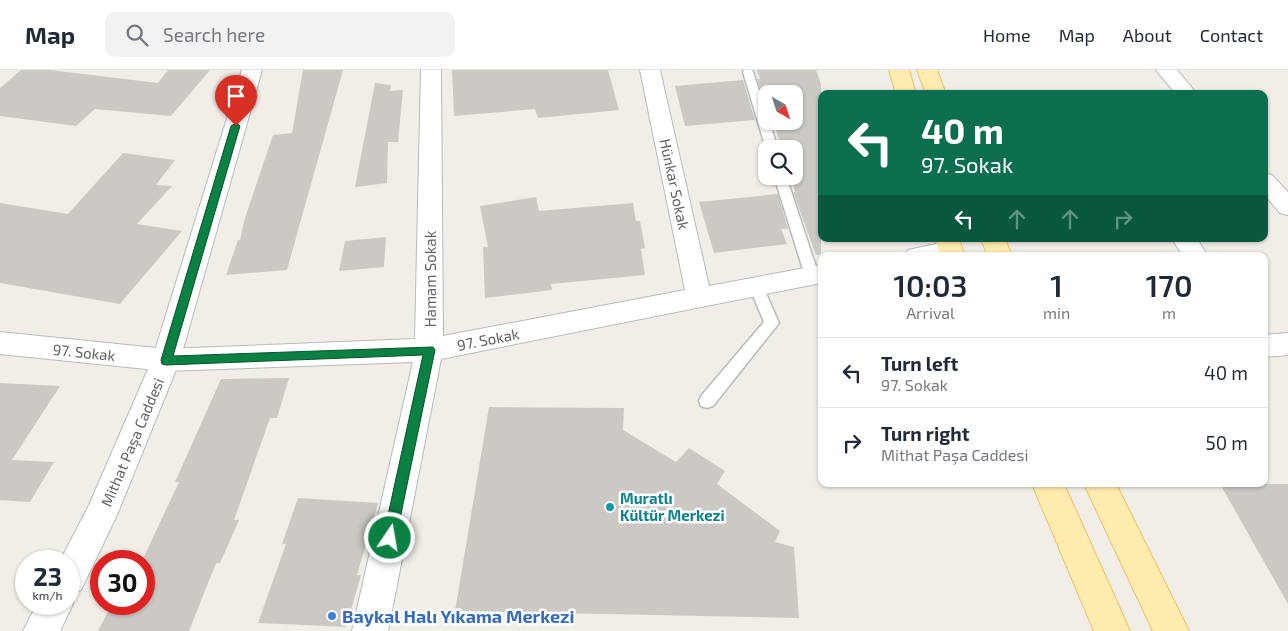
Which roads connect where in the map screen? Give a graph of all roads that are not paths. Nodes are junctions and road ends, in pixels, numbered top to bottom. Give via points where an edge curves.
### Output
1 (252, 70) edge
2 (431, 70) edge
3 (650, 70) edge
4 (899, 70) edge
5 (927, 70) edge
6 (1166, 70) edge
7 (748, 72) dead end
8 (905, 90) edge
9 (934, 90) edge
10 (1184, 90) edge
11 (769, 140) edge
12 (1268, 184) edge
13 (783, 185) edge
14 (1288, 207) edge
15 (950, 248) edge
16 (934, 252) edge
17 (816, 275) edge
18 (756, 286) junction
19 (699, 297) junction
20 (0, 343) edge
21 (1288, 344) edge
22 (1268, 346) edge
23 (429, 350) junction
24 (166, 360) junction
25 (707, 401) dead end
26 (1049, 487) edge
27 (1101, 487) edge
28 (80, 557) edge
29 (50, 615) edge
30 (41, 631) edge
31 (370, 631) edge
32 (1112, 631) edge
33 (1171, 631) edge

1 - 24 street, Mithat Paşa Caddesi
2 - 23 street, Hamam Sokak
3 - 19 street, Hünkar Sokak
4 - 8 main road
5 - 9 main road
6 - 10 street
7 - 11 lane
12 - 14 street
13 - 17 lane
15 - 16 street
17 - 18 street, 97. Sokak
18 - 19 street, 97. Sokak
18 - 25 lane via 772,323
19 - 23 street, 97. Sokak
20 - 24 street, 97. Sokak
21 - 22 street
23 - 24 street, 97. Sokak
23 - 31 street, Hamam Sokak
24 - 28 street, Mithat Paşa Caddesi via 102,516
26 - 32 main road
27 - 33 main road
29 - 30 street

